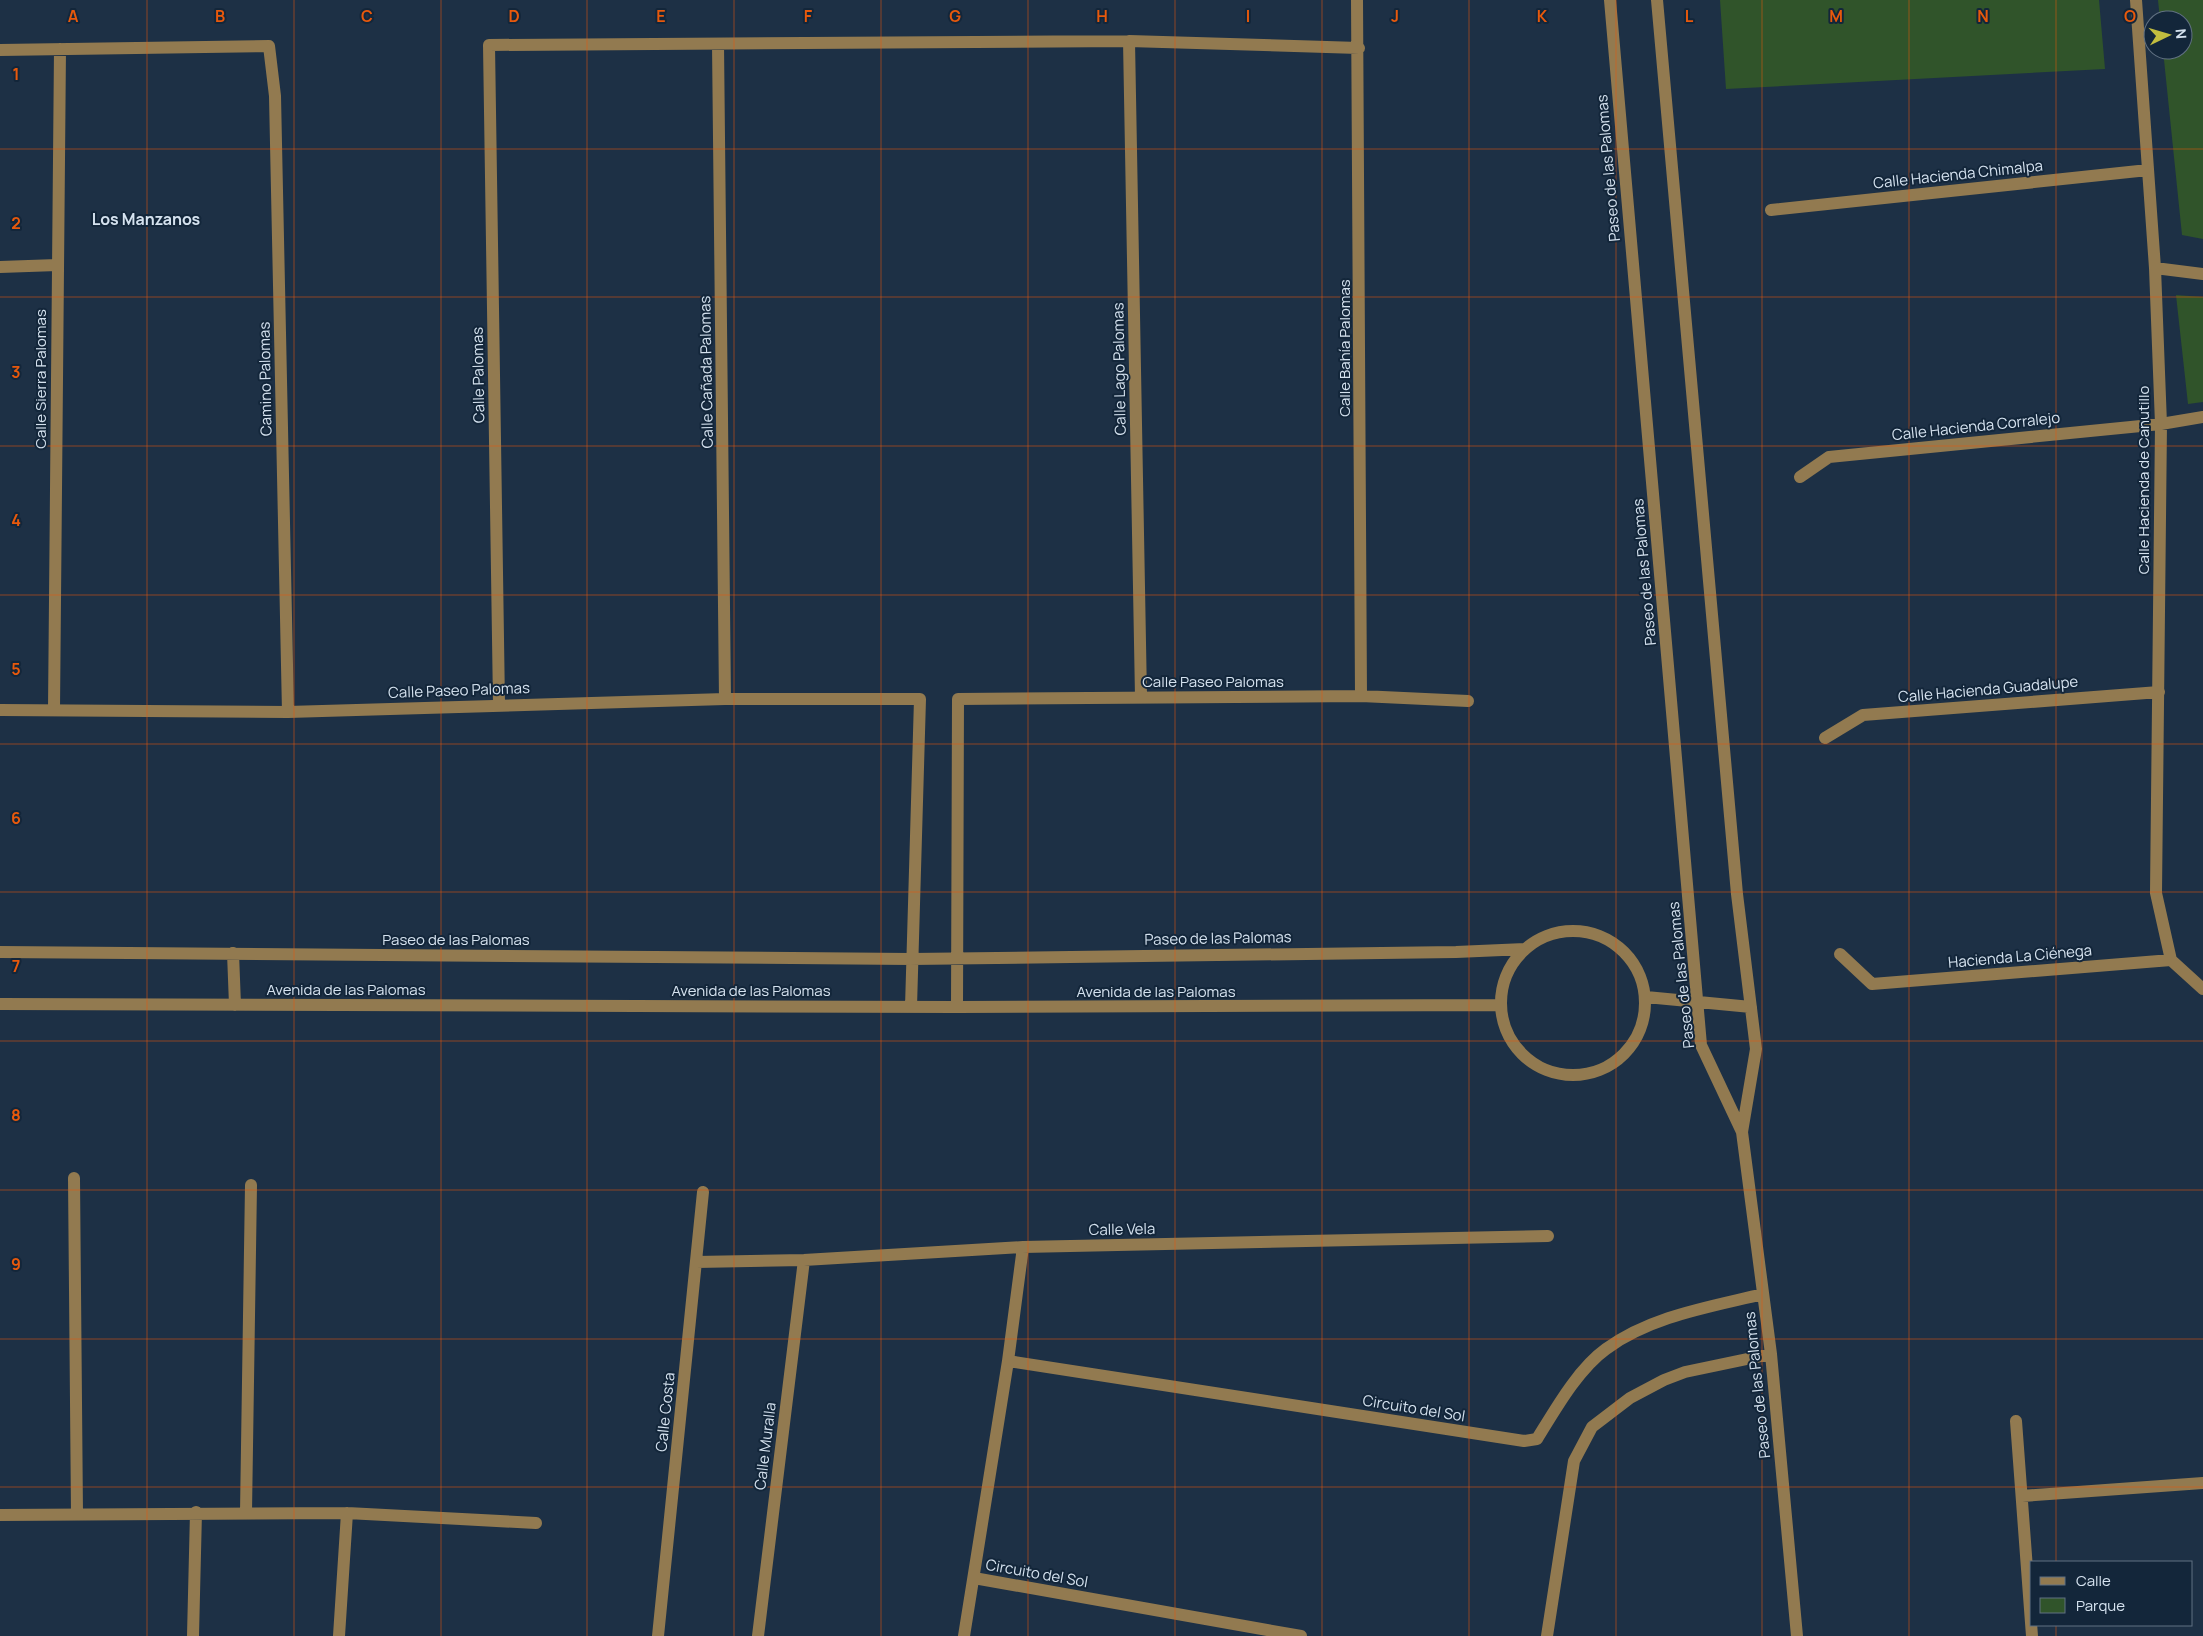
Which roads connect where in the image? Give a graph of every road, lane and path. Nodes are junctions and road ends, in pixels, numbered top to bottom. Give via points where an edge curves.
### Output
1 (1358, 0) edge
2 (1610, 0) edge
3 (1657, 0) edge
4 (2136, 0) edge
5 (1129, 41) junction
6 (718, 44) junction
7 (1359, 48) junction
8 (60, 49) junction
9 (0, 50) edge
10 (2148, 170) junction
11 (1771, 210) dead end
12 (57, 265) junction
13 (0, 267) edge
14 (2155, 268) junction
15 (2203, 274) edge
16 (2203, 417) edge
17 (2161, 424) junction
18 (1800, 477) dead end
19 (2159, 692) junction
20 (1361, 696) junction
21 (1141, 697) junction
22 (725, 699) junction
23 (1468, 701) dead end
24 (499, 704) junction
25 (0, 710) edge
26 (54, 710) junction
27 (288, 712) junction
28 (1825, 738) dead end
29 (1525, 949) junction
30 (0, 952) edge
31 (233, 954) junction
32 (1840, 954) dead end
33 (957, 958) junction
34 (911, 959) junction
35 (2172, 960) junction
36 (2203, 989) edge
37 (1646, 997) junction
38 (1698, 1002) junction
39 (0, 1004) edge
40 (235, 1005) junction
41 (1501, 1005) junction
42 (911, 1007) junction
43 (957, 1007) junction
44 (1751, 1007) junction
45 (1742, 1132) junction
46 (74, 1178) dead end
47 (250, 1185) dead end
48 (703, 1192) dead end
49 (1548, 1236) dead end
50 (1023, 1247) junction
51 (804, 1260) junction
52 (696, 1262) junction
53 (1763, 1294) junction
54 (1770, 1354) junction
55 (1008, 1361) junction
56 (2016, 1421) dead end
57 (2203, 1483) edge
58 (2022, 1496) junction
59 (196, 1512) junction
60 (246, 1512) junction
61 (347, 1513) junction
62 (77, 1514) junction
63 (0, 1515) edge
64 (536, 1523) dead end
65 (974, 1578) junction
66 (2030, 1608) edge
67 (193, 1636) edge
68 (339, 1636) edge
69 (658, 1636) edge
70 (758, 1636) edge
71 (964, 1636) edge
72 (1301, 1636) edge
73 (1547, 1636) edge
74 (1798, 1636) edge

1 - 7 street, Calle Bahía Palomas
2 - 38 street, Paseo de las Palomas
3 - 44 street, Paseo de las Palomas via 1736,894
4 - 10 street, Calle Hacienda de Canutillo
5 - 6 street
5 - 7 street
5 - 21 street, Calle Lago Palomas
6 - 22 street, Calle Cañada Palomas
6 - 24 street, Calle Palomas via 490,45
7 - 20 street, Calle Bahía Palomas
8 - 9 street
8 - 12 street, Calle Sierra Palomas
8 - 27 street, Camino Palomas via 269,46 275,96
10 - 11 street, Calle Hacienda Chimalpa
10 - 14 street, Calle Hacienda de Canutillo
12 - 13 street
12 - 26 street, Calle Sierra Palomas
14 - 15 street
14 - 17 street, Calle Hacienda de Canutillo
16 - 17 street, Calle Hacienda Corralejo
17 - 18 street, Calle Hacienda Corralejo via 1829,456
17 - 19 street, Calle Hacienda de Canutillo
19 - 28 street, Calle Hacienda Guadalupe via 1863,715
19 - 35 street, Calle Hacienda de Canutillo via 2156,893
20 - 21 street, Calle Paseo Palomas
20 - 23 street, Calle Paseo Palomas
21 - 33 street, Calle Paseo Palomas via 958,699
22 - 24 street, Calle Paseo Palomas
22 - 34 street, Calle Paseo Palomas via 920,699
24 - 27 street, Calle Paseo Palomas
25 - 26 street, Calle Paseo Palomas
26 - 27 street, Calle Paseo Palomas
29 - 33 street, Paseo de las Palomas
29 - 37 street via 1541,938 1560,932 1581,930 1600,935 1618,945 1631,960 1641,977
29 - 41 street via 1509,971
30 - 31 street, Paseo de las Palomas
31 - 34 street, Paseo de las Palomas
31 - 40 street
32 - 35 street, Hacienda La Ciénega via 1872,984
33 - 34 street, Paseo de las Palomas
33 - 43 street
34 - 42 street
35 - 36 street
37 - 38 street
37 - 41 street via 1640,1030 1627,1052 1612,1064 1574,1076 1554,1073 1536,1065 1521,1052 1510,1036
38 - 44 street
38 - 45 street, Paseo de las Palomas via 1701,1045
39 - 40 street, Avenida de las Palomas
40 - 42 street, Avenida de las Palomas
41 - 43 street, Avenida de las Palomas
42 - 43 street, Avenida de las Palomas
44 - 45 street, Paseo de las Palomas via 1756,1049
45 - 53 street, Paseo de las Palomas
46 - 62 street
47 - 60 street
48 - 52 street, Calle Costa
49 - 50 street, Calle Vela
50 - 51 street, Calle Vela
50 - 55 street, Circuito del Sol
51 - 52 street, Calle Vela
51 - 70 street, Calle Muralla
52 - 69 street, Calle Costa
53 - 54 street, Paseo de las Palomas
53 - 55 street, Circuito del Sol via 1637,1330 1605,1350 1571,1386 1536,1439 1524,1441
54 - 73 street via 1685,1372 1664,1380 1630,1398 1592,1427 1574,1461
54 - 74 street, Paseo de las Palomas
55 - 65 street, Circuito del Sol
56 - 58 street
57 - 58 street
58 - 66 street
59 - 60 street
59 - 62 street
59 - 67 street
60 - 61 street
61 - 64 street
61 - 68 street
62 - 63 street
65 - 71 street, Circuito del Sol
65 - 72 street, Circuito del Sol

